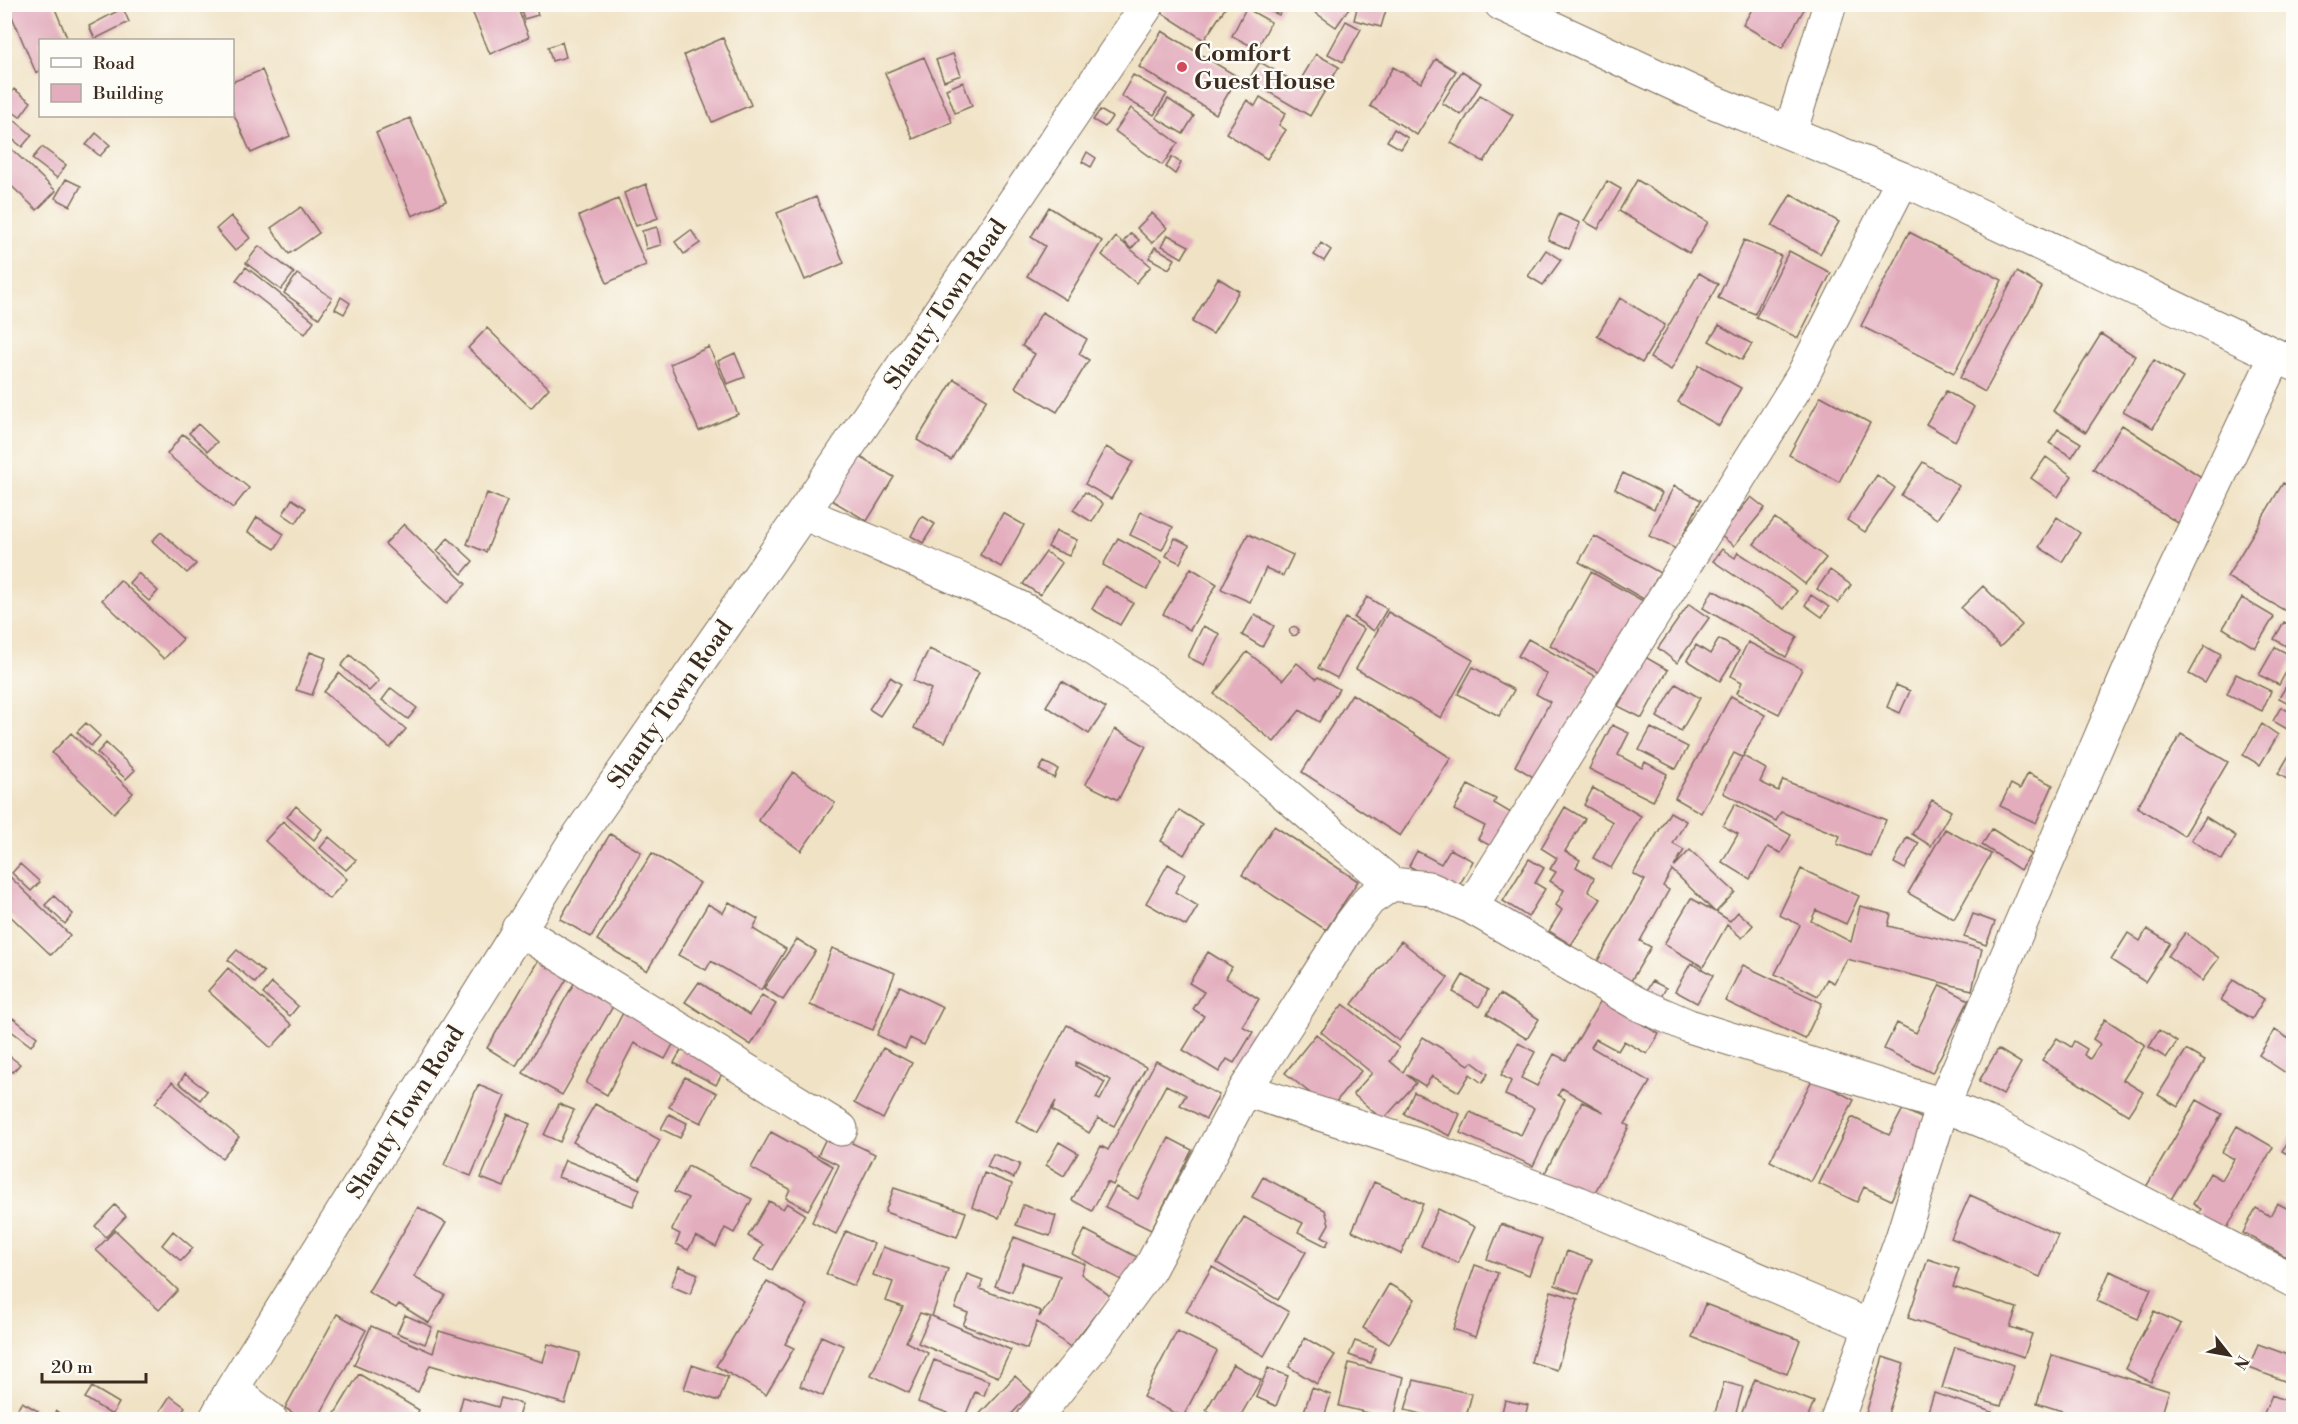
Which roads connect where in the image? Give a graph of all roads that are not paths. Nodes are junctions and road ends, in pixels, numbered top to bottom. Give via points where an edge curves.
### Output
1 (1148, 4) edge
2 (1501, 4) edge
3 (1830, 4) edge
4 (1790, 133) junction
5 (1904, 179) junction
6 (2285, 360) edge
7 (803, 513) junction
8 (1392, 884) junction
9 (1472, 907) junction
10 (518, 929) junction
11 (1245, 1090) junction
12 (1943, 1105) junction
13 (841, 1129) dead end
14 (2294, 1281) edge
15 (1871, 1327) junction
16 (232, 1389) junction
17 (215, 1419) edge
18 (272, 1419) edge
19 (1034, 1419) edge
20 (1837, 1419) edge

1 - 7 street, Shanty Town Road
2 - 4 street via 1700,97
3 - 4 street
4 - 5 street
5 - 6 street
5 - 9 street via 1802,376
6 - 12 street via 2147,629
7 - 8 street via 1022,607 1097,651 1167,698
7 - 10 street, Shanty Town Road via 570,847
8 - 9 street via 1428,888
8 - 11 street via 1369,900 1350,925
9 - 12 street via 1638,1004 1679,1022
10 - 13 street
10 - 16 street, Shanty Town Road
11 - 15 street via 1579,1203
11 - 19 street via 1149,1270
12 - 14 street via 2076,1167
12 - 15 street
15 - 20 street
16 - 17 street, Shanty Town Road
16 - 18 street

